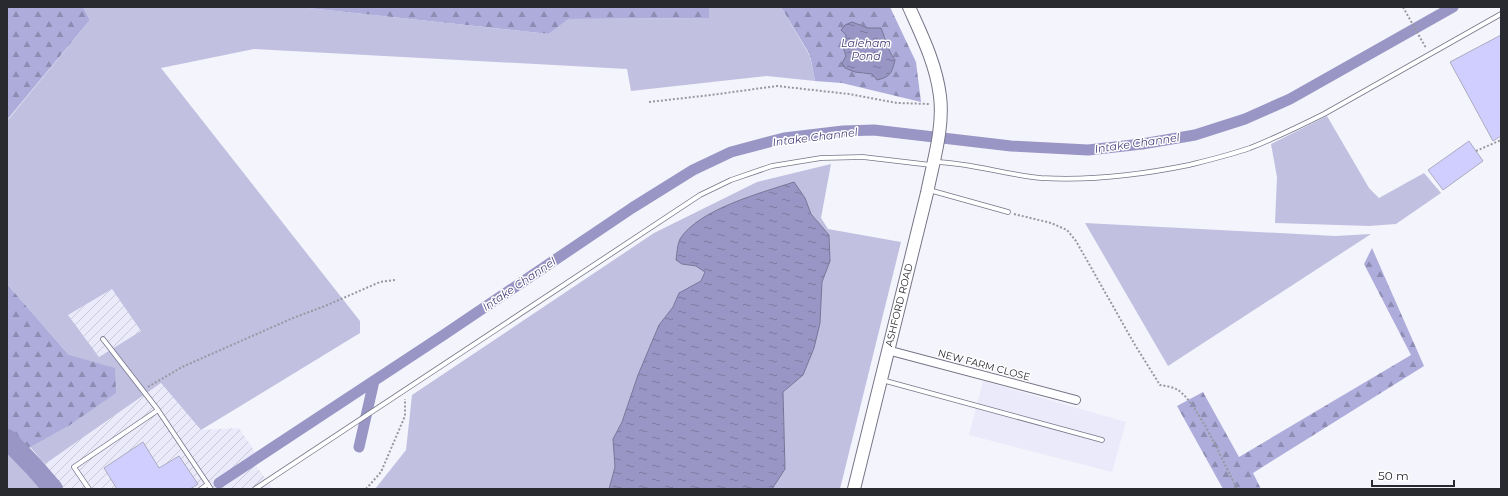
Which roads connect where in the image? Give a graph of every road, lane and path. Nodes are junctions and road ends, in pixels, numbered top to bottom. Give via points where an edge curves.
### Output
1 (909, 7) edge
2 (1403, 7) edge
3 (1501, 14) edge
4 (1424, 45) dead end
5 (649, 102) dead end
6 (941, 105) junction
7 (1501, 140) edge
8 (1476, 151) dead end
9 (934, 161) junction
10 (927, 190) junction
11 (1008, 212) joint
12 (395, 280) dead end
13 (103, 339) dead end
14 (887, 350) junction
15 (880, 380) junction
16 (406, 389) junction
17 (142, 390) junction
18 (1076, 400) dead end
19 (158, 410) junction
20 (1102, 440) dead end
21 (208, 484) junction
22 (89, 489) edge
23 (201, 489) edge
24 (211, 489) edge
25 (255, 489) edge
26 (366, 489) edge
27 (854, 489) edge
28 (1237, 489) edge

1 - 6 main road, ASHFORD ROAD via 929,51
2 - 4 path
3 - 9 lane via 1324,114 1249,148 1199,162 1144,173 1060,178 1019,175
5 - 6 path via 777,86 848,94 897,103
6 - 9 main road, ASHFORD ROAD
7 - 8 path
9 - 10 main road, ASHFORD ROAD
9 - 16 lane via 863,157 821,158 772,166 731,180 700,195
10 - 11 lane
10 - 14 main road, ASHFORD ROAD
11 - 28 path via 1051,223 1067,230 1076,241 1160,384 1182,393 1196,411
12 - 17 path via 380,282 293,318 182,367
13 - 17 lane
14 - 15 main road, ASHFORD ROAD
14 - 18 street, NEW FARM CLOSE
15 - 20 lane
15 - 27 main road, ASHFORD ROAD
16 - 25 lane
16 - 26 path via 405,416 381,472
17 - 19 lane
19 - 21 lane
19 - 22 lane via 74,467
21 - 23 lane
21 - 24 lane

